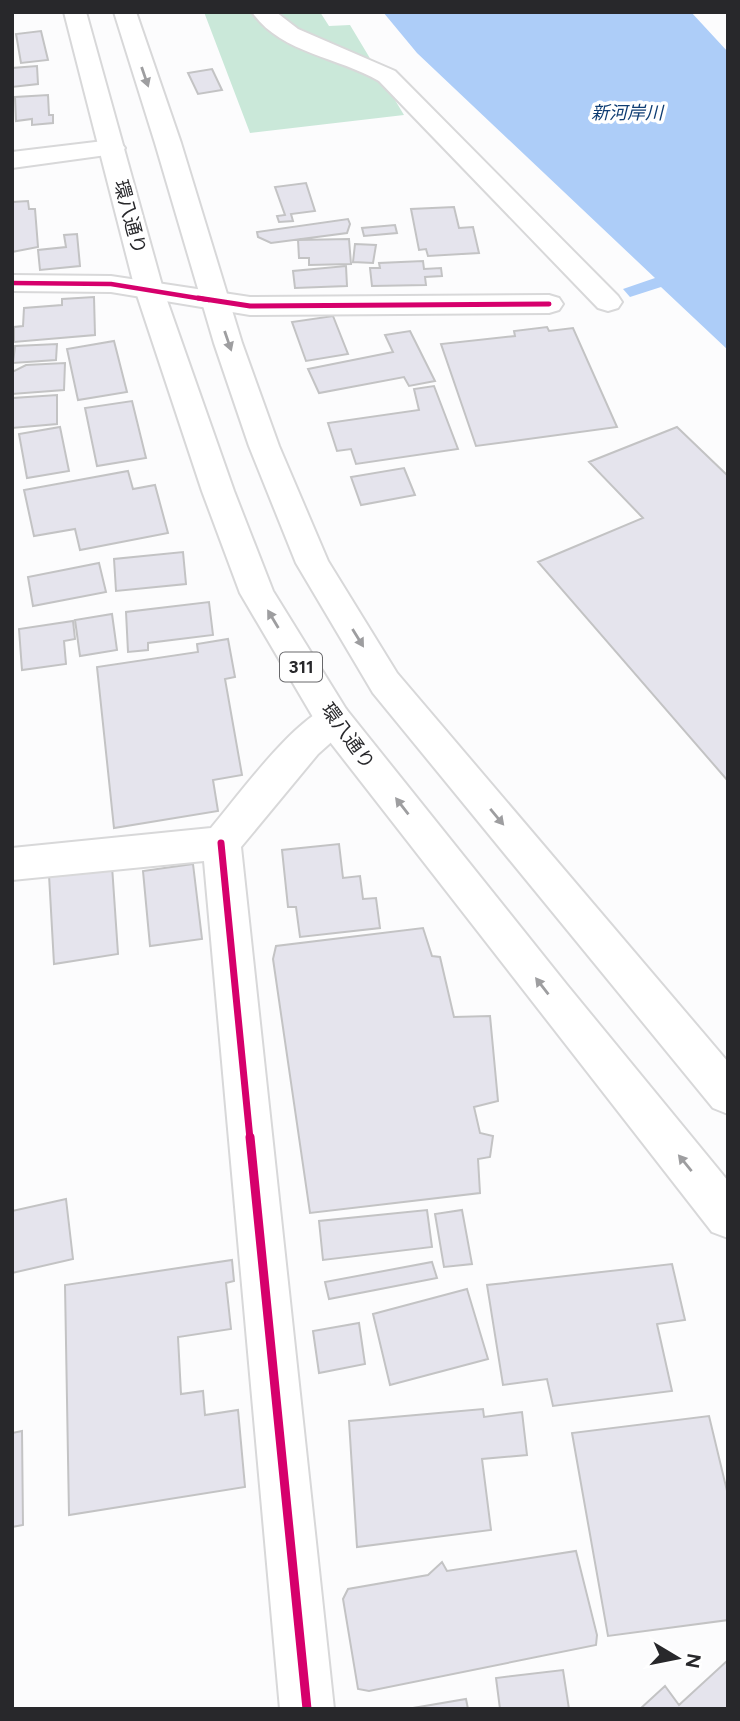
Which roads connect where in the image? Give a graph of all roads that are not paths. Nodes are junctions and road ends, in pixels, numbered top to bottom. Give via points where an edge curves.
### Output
1 (75, 12) edge
2 (124, 12) edge
3 (263, 12) edge
4 (112, 148) junction
5 (12, 160) edge
6 (12, 283) edge
7 (149, 289) junction
8 (215, 302) junction
9 (608, 302) dead end
10 (549, 304) dead end
11 (333, 719) junction
12 (221, 843) junction
13 (12, 864) edge
14 (728, 1094) edge
15 (728, 1216) edge
16 (307, 1709) edge

1 - 4 main road, 環八通り / 311
2 -> 8 main road
3 - 9 main road via 279,29 373,66 387,76
4 - 5 main road
4 - 7 main road, 環八通り / 311
6 - 7 main road
7 - 8 main road
11 -> 7 main road, 環八通り / 311 via 257,593
8 - 10 main road via 250,306
8 -> 14 main road via 264,446 312,563 385,683
11 - 12 main road via 305,744
15 -> 11 main road, 環八通り / 311
12 - 13 main road
12 - 16 main road

